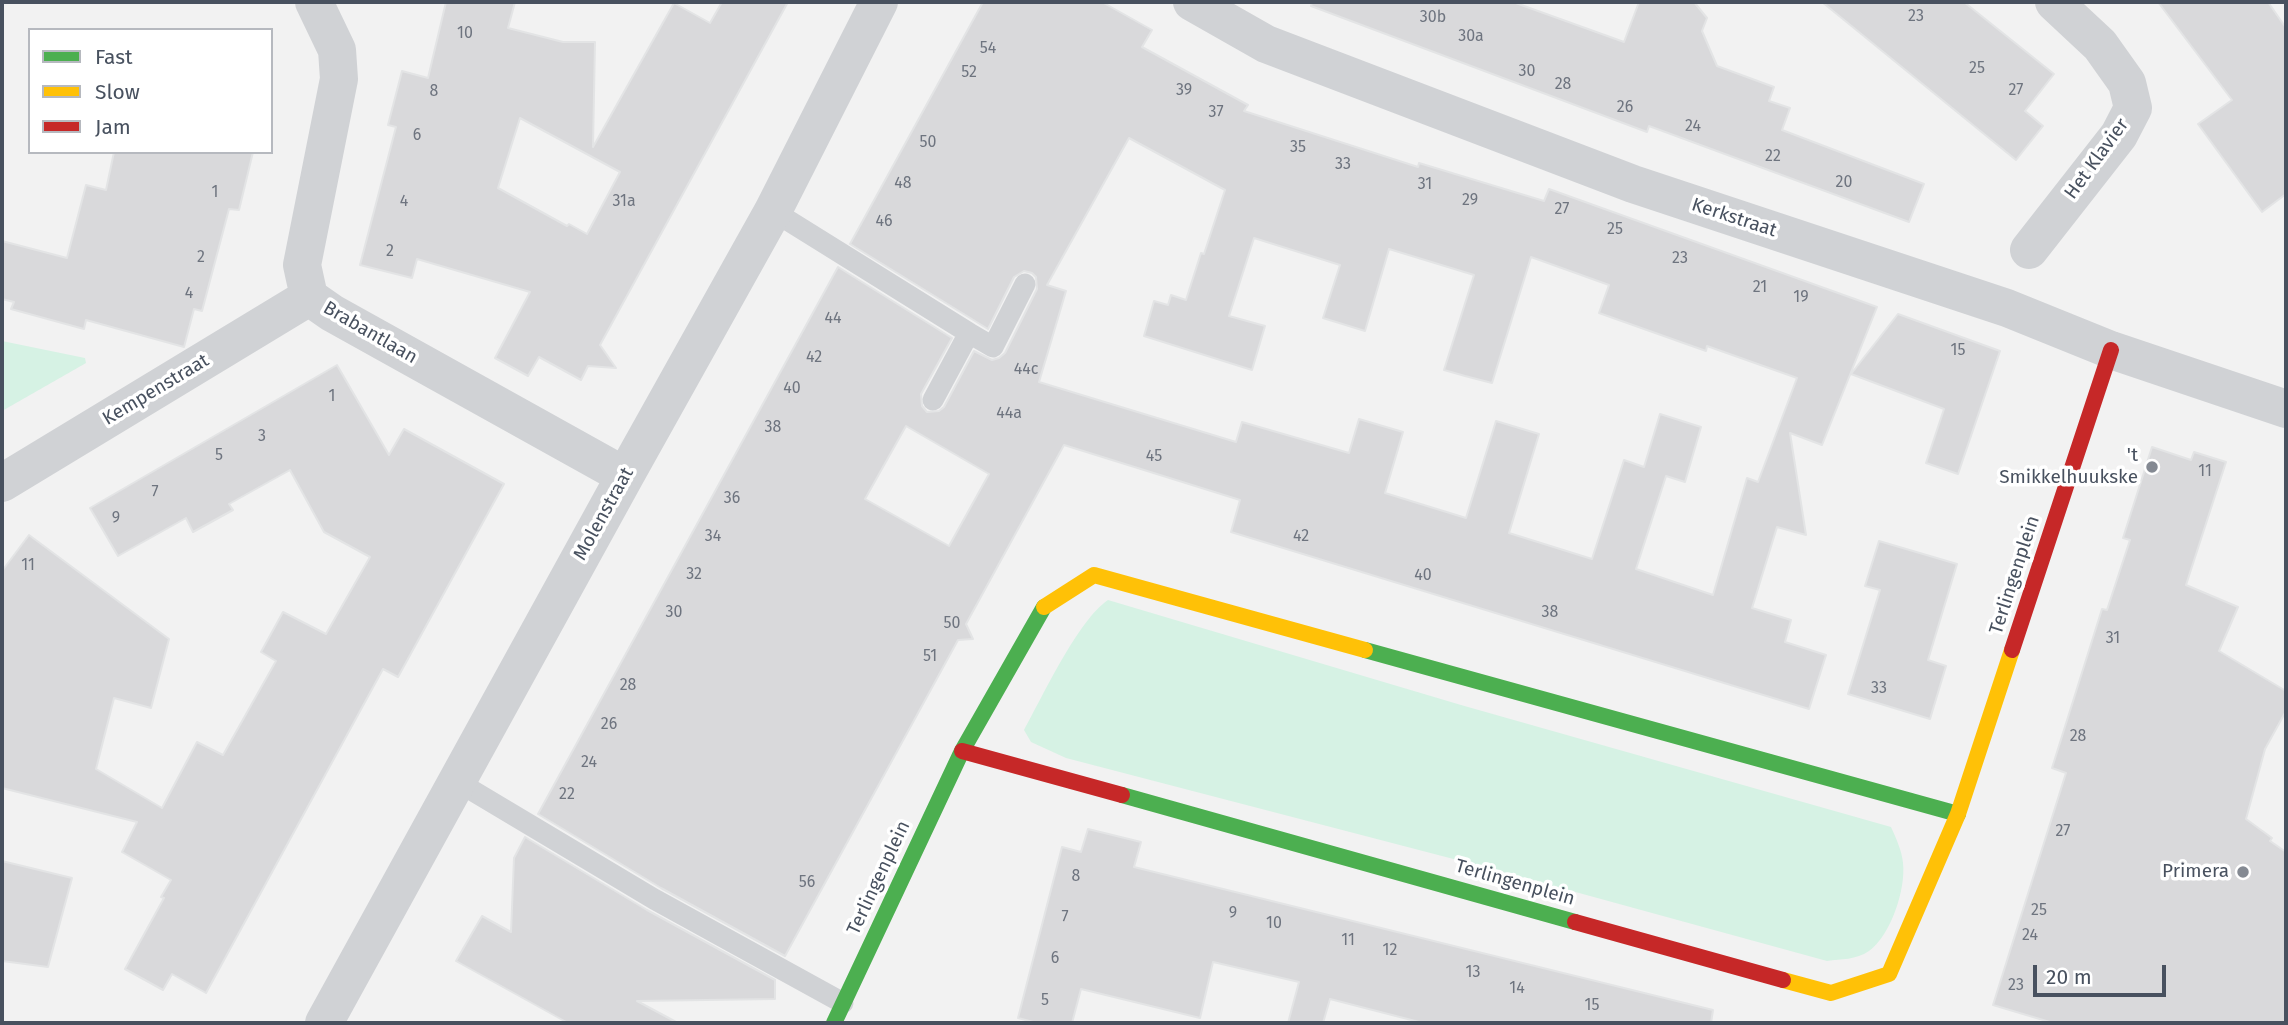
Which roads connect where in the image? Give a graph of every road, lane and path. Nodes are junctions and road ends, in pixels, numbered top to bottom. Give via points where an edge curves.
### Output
1 (314, 2) edge
2 (879, 2) edge
3 (1192, 2) edge
4 (2054, 2) edge
5 (773, 211) junction
6 (2029, 250) dead end
7 (1025, 284) dead end
8 (309, 296) junction
9 (969, 333) junction
10 (2111, 350) junction
11 (933, 400) dead end
12 (2286, 409) edge
13 (625, 476) junction
14 (2, 483) edge
15 (962, 751) junction
16 (458, 782) junction
17 (1958, 814) junction
18 (843, 1003) junction
19 (324, 1023) edge
20 (834, 1023) edge

1 - 8 street, Brabantlaan via 337,50 340,79 302,265
2 - 5 street, Molenstraat
3 - 10 street, Kerkstraat via 1266,44 1633,184 2007,308
4 - 6 street, Het Klavier via 2100,45 2127,83 2133,108 2119,135
5 - 9 lane
5 - 13 street, Molenstraat
7 - 9 lane via 993,347
8 - 13 street, Brabantlaan
8 - 14 street, Kempenstraat
9 - 11 lane
10 - 12 street, Kerkstraat
10 - 17 street, Terlingenplein
13 - 16 street, Molenstraat
15 - 17 street, Terlingenplein via 1043,607 1094,575
15 - 17 street, Terlingenplein via 1831,993 1889,974
15 - 18 street, Terlingenplein
16 - 18 lane via 654,899
16 - 19 street, Molenstraat
18 - 20 street, Terlingenplein

